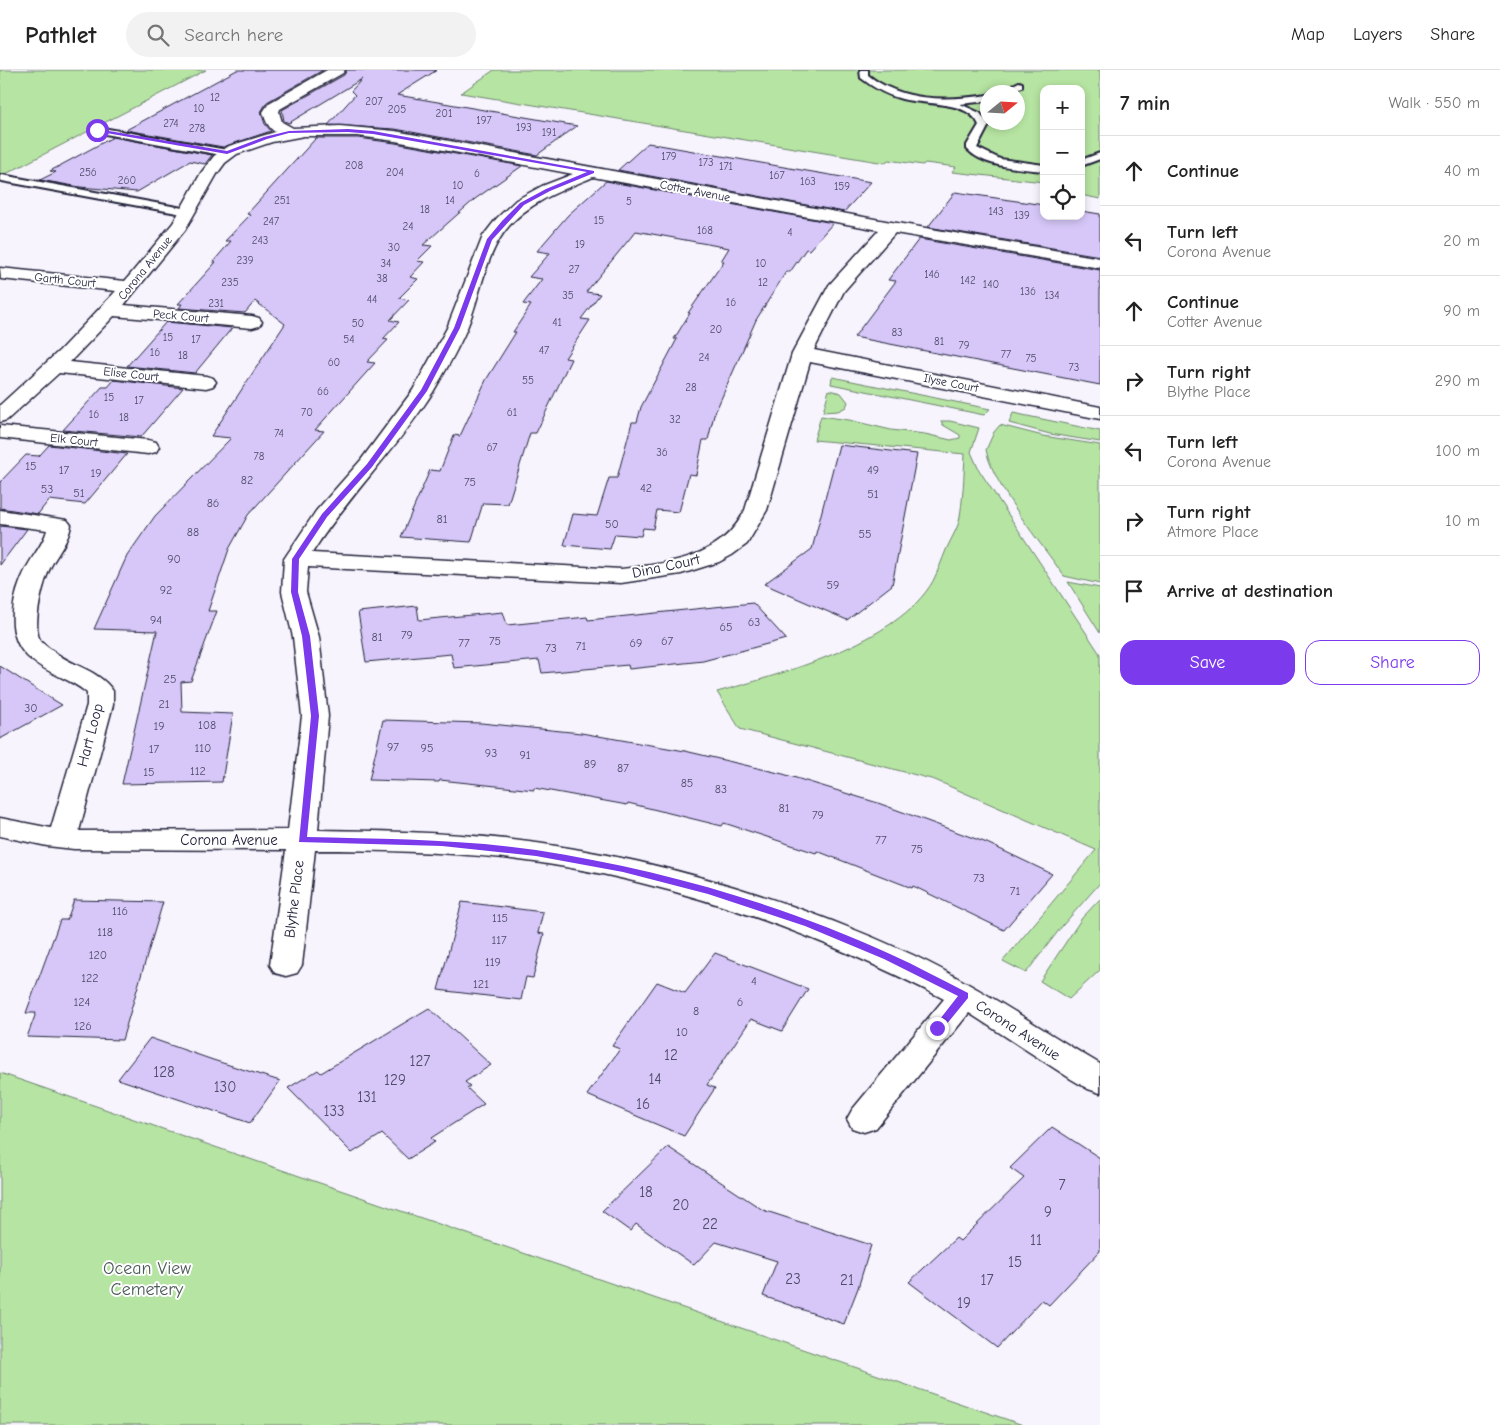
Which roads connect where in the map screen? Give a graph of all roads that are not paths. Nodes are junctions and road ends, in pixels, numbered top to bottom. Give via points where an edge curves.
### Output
1 (338, 70) edge
2 (864, 70) edge
3 (980, 99) edge
4 (938, 101) junction
5 (97, 130) dead end
6 (289, 132) junction
7 (227, 153) junction
8 (1100, 156) edge
9 (1085, 162) edge
10 (1040, 167) edge
11 (592, 172) junction
12 (2, 178) dead end
13 (188, 212) junction
14 (891, 228) junction
15 (1100, 263) edge
16 (0, 274) edge
17 (129, 287) junction
18 (110, 310) junction
19 (252, 322) dead end
20 (802, 354) junction
21 (56, 367) junction
22 (206, 382) dead end
23 (1100, 413) edge
24 (0, 416) edge
25 (0, 432) edge
26 (148, 448) dead end
27 (0, 517) edge
28 (296, 559) junction
29 (0, 827) edge
30 (62, 839) junction
31 (302, 840) junction
32 (286, 965) dead end
33 (964, 996) junction
34 (1100, 1080) edge
35 (864, 1119) dead end

1 - 6 street via 274,106 272,121
2 - 4 lane via 864,76 872,84 887,91
3 - 4 lane
4 - 10 lane via 976,113 983,119 984,125 972,145 972,150 978,154
5 - 7 lane
6 - 7 street, Corona Avenue
6 - 11 street, Cotter Avenue via 373,132
7 - 13 street, Corona Avenue via 211,169
8 - 9 lane
11 - 14 street, Cotter Avenue
11 - 28 street, Blythe Place via 522,204 489,240 457,328 424,391 369,465 324,516
12 - 13 lane
13 - 17 street, Corona Avenue
14 - 15 street, Cotter Avenue
14 - 20 street, Dina Court via 836,290
16 - 17 street, Garth Court
17 - 18 street, Corona Avenue
18 - 19 street, Peck Court
18 - 21 street, Corona Avenue
20 - 23 street, Ilyse Court
20 - 28 street, Dina Court via 756,510 736,542 717,554 652,572 612,576
21 - 22 street, Elise Court
21 - 24 street, Corona Avenue
25 - 26 street, Elk Court
27 - 30 street, Hart Loop via 59,525 31,588 26,605 26,637 49,661 100,691 100,705
28 - 31 street, Blythe Place via 294,592 306,636 315,716
29 - 30 street, Corona Avenue
30 - 31 street, Corona Avenue
31 - 32 street, Blythe Place
31 - 33 street, Corona Avenue via 442,843 536,853 623,869 710,891 808,924 888,956
33 - 34 street, Corona Avenue
33 - 35 street

